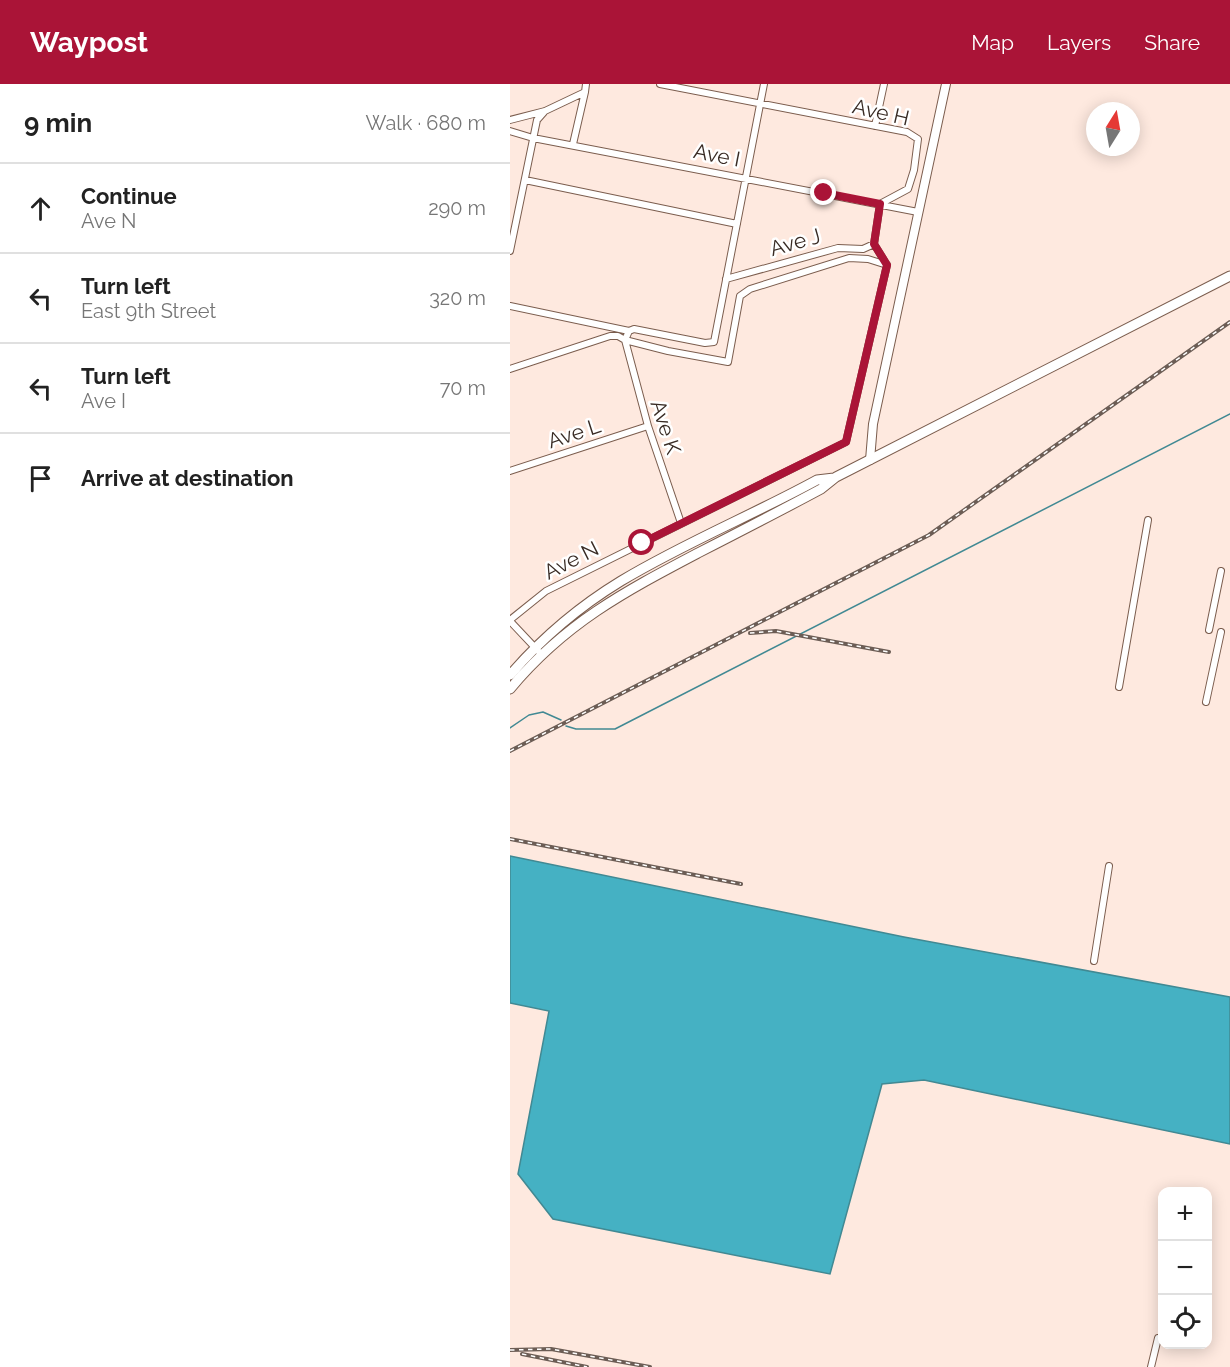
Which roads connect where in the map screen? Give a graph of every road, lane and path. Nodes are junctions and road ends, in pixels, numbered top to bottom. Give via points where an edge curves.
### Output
1 (586, 84) edge
2 (660, 84) edge
3 (764, 84) edge
4 (884, 84) edge
5 (946, 84) edge
6 (585, 92) junction
7 (761, 103) junction
8 (545, 111) junction
9 (510, 120) edge
10 (875, 126) junction
11 (510, 131) edge
12 (533, 138) junction
13 (573, 144) junction
14 (746, 178) junction
15 (525, 180) junction
16 (880, 204) junction
17 (918, 212) junction
18 (737, 224) junction
19 (874, 244) junction
20 (510, 251) edge
21 (887, 265) junction
22 (1230, 276) edge
23 (726, 279) junction
24 (510, 306) edge
25 (629, 331) junction
26 (625, 340) junction
27 (510, 369) edge
28 (648, 426) junction
29 (870, 460) junction
30 (510, 471) edge
31 (1148, 520) dead end
32 (681, 523) junction
33 (1221, 571) dead end
34 (510, 621) edge
35 (1209, 630) dead end
36 (1221, 632) dead end
37 (538, 651) junction
38 (510, 675) edge
39 (1119, 687) dead end
40 (510, 690) edge
41 (1206, 702) dead end
42 (1109, 866) dead end
43 (1094, 961) dead end
44 (1158, 1338) dead end
45 (1151, 1367) edge

1 - 6 street
2 - 7 street, Ave H
3 - 7 street
4 - 10 street
5 - 17 street
6 - 8 street
6 - 13 street
7 - 10 street, Ave H
7 - 14 street
8 - 9 street
8 - 12 street via 537,120
10 - 16 street, Ave H via 907,132 918,139 908,189
11 - 12 street, Ave I
12 - 13 street, Ave I
12 - 15 street
13 - 14 street, Ave I
14 - 16 street, Ave I
14 - 18 street
15 - 18 street
15 - 20 street
16 - 17 street, Ave I
16 - 19 street
17 - 29 street via 873,424
18 - 23 street
19 - 21 street
19 - 23 street, Ave J via 863,249 838,248
21 - 26 street via 849,258 750,289 740,296 728,362
21 - 32 street, Ave N via 846,442
22 - 29 main road
23 - 25 street via 714,342
24 - 25 street
25 - 26 street
26 - 27 street via 610,336
26 - 28 street, Ave K
28 - 30 street, Ave L
28 - 32 street, Ave K
29 - 37 main road via 628,590
31 - 39 street
32 - 34 street, Ave N via 546,591
33 - 35 street
34 - 37 street
36 - 41 street
37 - 38 main road
37 - 40 main road
42 - 43 street
44 - 45 street

